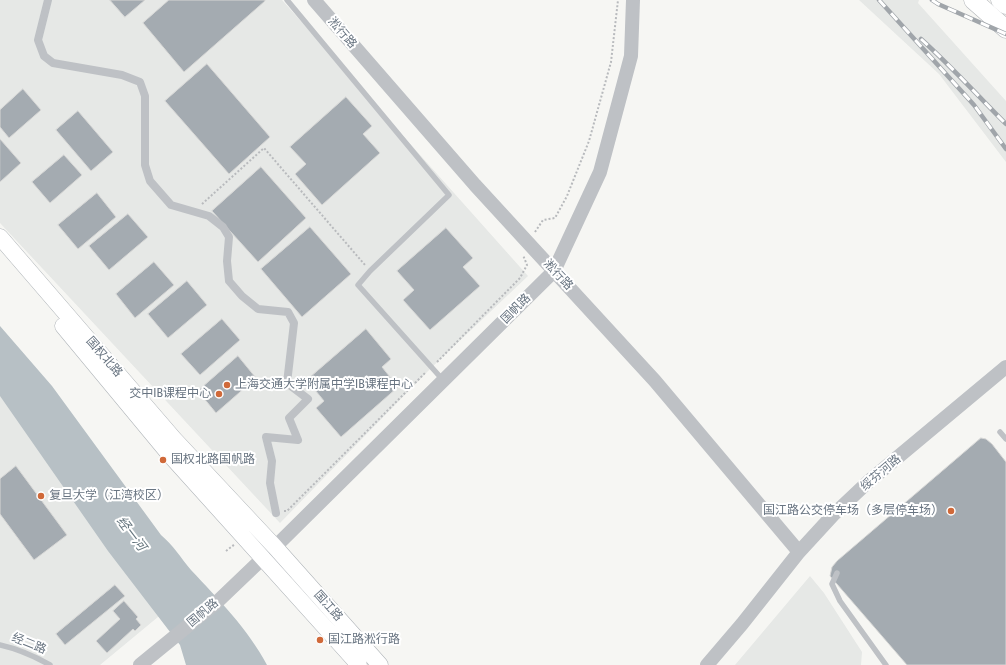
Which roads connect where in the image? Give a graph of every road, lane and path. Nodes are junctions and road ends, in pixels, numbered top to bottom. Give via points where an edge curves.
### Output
1 (48, 0) edge
2 (287, 0) edge
3 (314, 0) edge
4 (618, 0) edge
5 (633, 0) edge
6 (973, 0) edge
7 (1000, 0) edge
8 (1006, 5) edge
9 (1006, 29) edge
10 (193, 212) junction
11 (0, 237) edge
12 (527, 242) junction
13 (0, 252) edge
14 (370, 271) junction
15 (554, 271) junction
16 (1006, 367) edge
17 (431, 368) junction
18 (443, 381) junction
19 (1000, 432) dead end
20 (1006, 439) edge
21 (276, 512) joint
22 (243, 537) junction
23 (275, 547) junction
24 (226, 551) dead end
25 (799, 552) junction
26 (263, 558) junction
27 (837, 573) dead end
28 (0, 645) edge
29 (50, 665) edge
30 (140, 665) edge
31 (359, 665) edge
32 (380, 665) edge
33 (707, 665) edge
34 (886, 665) edge

1 - 10 street via 38,40 44,56 53,63 122,75 140,82 144,96 145,165 150,181 171,205
2 - 14 lane via 449,195
3 - 12 street, 淞行路 via 475,186
4 - 12 path via 611,62 589,141 567,196 555,218 543,220
5 - 15 street, 国帆路 via 631,56 600,172
6 - 9 main road
7 - 8 main road
10 - 14 path via 264,148
10 - 21 street via 209,216 229,237 229,281 242,296 258,309 288,312 294,323 288,383 308,399 289,418 298,440 266,437 272,461 270,482
11 - 23 main road, 国权北路 via 174,439
12 - 15 street, 淞行路
12 - 17 path via 523,255 527,265 520,278
13 - 22 main road, 国权北路 via 169,454
14 - 17 lane via 358,285
15 - 18 street, 国帆路
15 - 25 street, 淞行路 via 655,381
16 - 25 street, 绥芬河路 via 868,482
17 - 18 lane
17 - 21 path via 287,511
18 - 23 street, 国帆路
19 - 20 lane
22 - 24 path
22 - 26 main road, 国权北路
23 - 32 main road, 国江路
25 - 33 street, 绥芬河路
26 - 30 street, 国帆路 via 217,602
26 - 31 main road, 国江路
27 - 34 lane via 832,584 840,601
28 - 29 lane, 经二路

